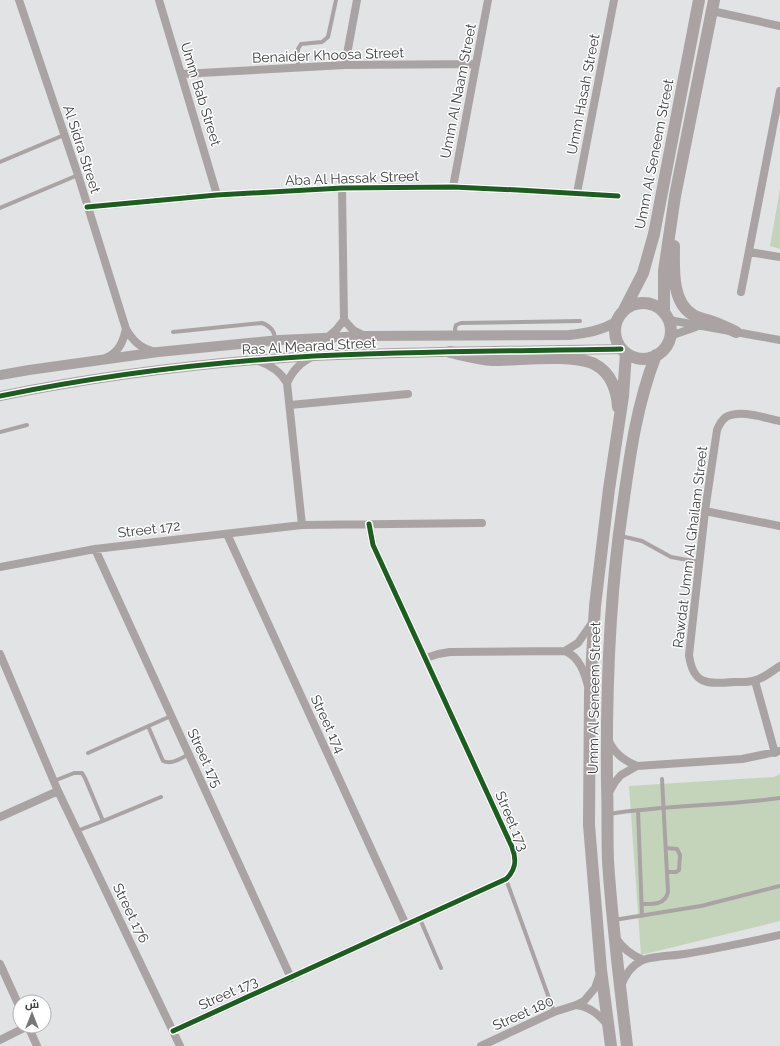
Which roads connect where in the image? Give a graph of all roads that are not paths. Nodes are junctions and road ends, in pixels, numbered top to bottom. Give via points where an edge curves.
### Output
1 (19, 0) edge
2 (159, 0) edge
3 (336, 0) edge
4 (357, 0) edge
5 (488, 0) edge
6 (614, 0) edge
7 (699, 0) edge
8 (713, 6) edge
9 (780, 26) edge
10 (476, 64) junction
11 (345, 65) junction
12 (298, 68) junction
13 (182, 74) junction
14 (780, 91) edge
15 (64, 135) junction
16 (0, 162) edge
17 (78, 175) junction
18 (342, 188) junction
19 (453, 188) junction
20 (577, 193) junction
21 (217, 195) junction
22 (618, 196) dead end
23 (675, 196) junction
24 (87, 207) junction
25 (0, 208) edge
26 (749, 252) junction
27 (780, 257) edge
28 (741, 292) dead end
29 (625, 308) junction
30 (666, 316) junction
31 (344, 320) junction
32 (580, 321) dead end
33 (616, 322) junction
34 (699, 326) junction
35 (126, 329) junction
36 (173, 332) dead end
37 (736, 332) junction
38 (365, 336) junction
39 (456, 336) junction
40 (670, 336) junction
41 (327, 338) junction
42 (275, 340) junction
43 (780, 340) edge
44 (623, 351) junction
45 (158, 352) junction
46 (450, 352) junction
47 (656, 355) junction
48 (313, 356) junction
49 (104, 359) junction
50 (258, 360) junction
51 (0, 376) edge
52 (287, 383) junction
53 (408, 394) dead end
54 (0, 396) edge
55 (290, 405) junction
56 (780, 421) edge
57 (27, 425) dead end
58 (618, 430) junction
59 (0, 432) edge
60 (705, 511) junction
61 (482, 523) dead end
62 (369, 524) junction
63 (302, 525) junction
64 (780, 526) edge
65 (227, 534) junction
66 (619, 536) junction
67 (95, 549) junction
68 (699, 562) junction
69 (0, 567) edge
70 (594, 621) junction
71 (565, 651) junction
72 (0, 654) edge
73 (426, 658) junction
74 (780, 666) edge
75 (755, 681) junction
76 (590, 693) junction
77 (171, 716) junction
78 (148, 726) junction
79 (607, 735) junction
80 (88, 752) dead end
81 (778, 752) edge
82 (189, 754) junction
83 (637, 766) junction
84 (662, 779) dead end
85 (54, 781) junction
86 (58, 791) junction
87 (608, 796) junction
88 (161, 797) dead end
89 (780, 798) edge
90 (664, 808) junction
91 (638, 810) junction
92 (608, 814) junction
93 (0, 817) edge
94 (103, 821) junction
95 (77, 831) junction
96 (666, 848) junction
97 (667, 872) junction
98 (506, 879) junction
99 (780, 886) edge
100 (642, 904) junction
101 (642, 916) junction
102 (420, 919) junction
103 (613, 920) junction
104 (406, 924) junction
105 (614, 935) junction
106 (780, 935) edge
107 (643, 960) junction
108 (0, 964) edge
109 (441, 968) dead end
110 (601, 970) junction
111 (291, 978) junction
112 (620, 989) junction
113 (14, 994) edge
114 (576, 1005) junction
115 (554, 1012) junction
116 (608, 1024) junction
117 (173, 1031) junction
118 (12, 1034) edge
119 (32, 1034) edge
120 (0, 1040) edge
121 (38, 1046) edge
122 (180, 1046) edge
123 (480, 1046) edge
124 (611, 1046) edge
125 (627, 1046) edge

1 - 15 street, Al Sidra Street
2 - 13 street, Umm Bab Street
3 - 12 lane via 328,37 322,42 301,44 298,49
4 - 11 street
5 - 10 street, Umm Al Naam Street
6 - 20 street, Umm Hasah Street
7 - 29 main road, Umm Al Seneem Street via 654,234 643,273
8 - 9 street
8 - 23 main road, Umm Al Seneem Street
10 - 11 street, Benaider Khoosa Street
10 - 19 street, Umm Al Naam Street
11 - 12 street, Benaider Khoosa Street
12 - 13 street, Benaider Khoosa Street
13 - 21 street, Umm Bab Street
14 - 26 street
15 - 16 lane
15 - 17 street, Al Sidra Street
17 - 24 street, Al Sidra Street
17 - 25 lane
18 - 19 street, Aba Al Hassak Street
18 - 21 street, Aba Al Hassak Street
18 - 31 street, Aba Al Hassak Street
19 - 20 street, Aba Al Hassak Street
20 - 22 street, Aba Al Hassak Street
21 - 24 street, Aba Al Hassak Street
23 - 30 main road, Umm Al Seneem Street via 664,271
23 - 37 main road via 674,273 682,303 692,314
24 - 35 street, Al Sidra Street
26 - 27 street
26 - 28 street
29 - 30 main road via 642,302 654,305
29 - 33 main road
30 - 34 street
30 - 40 main road via 671,328
31 - 38 street via 353,330
31 - 41 street
32 - 39 lane via 461,323 454,329
33 - 39 street, Ras Al Mearad Street via 604,329 569,335
33 - 44 main road via 615,336
34 - 37 street
34 - 40 street
35 - 45 street, Al Sidra Street via 136,343 150,351
35 - 49 street via 119,348 113,355
36 - 42 lane via 262,323 271,327
37 - 43 street
38 - 39 street, Ras Al Mearad Street
38 - 41 street, Ras Al Mearad Street
40 - 47 main road via 665,347
41 - 42 street, Ras Al Mearad Street
42 - 45 street, Ras Al Mearad Street
44 - 46 street, Ras Al Mearad Street
44 - 47 main road via 641,359
44 - 58 main road, Umm Al Seneem Street via 625,380
45 - 49 street, Ras Al Mearad Street
46 - 48 street, Ras Al Mearad Street
46 - 58 main road via 491,360 566,359 592,363 604,370 615,389
47 - 66 main road, Umm Al Seneem Street via 635,423
48 - 50 street, Ras Al Mearad Street
48 - 52 street via 297,367
49 - 51 street, Ras Al Mearad Street
50 - 52 street via 275,368
50 - 54 street, Ras Al Mearad Street via 125,375
52 - 55 street
53 - 55 street
55 - 63 street
56 - 60 street, Rawdat Umm Al Ghailam Street via 734,414 720,422
57 - 59 lane
58 - 70 main road, Umm Al Seneem Street
60 - 64 street
60 - 68 street, Rawdat Umm Al Ghailam Street
61 - 62 street, Street 172
62 - 63 street, Street 172
62 - 73 street, Street 173 via 373,545
63 - 65 street, Street 172
65 - 67 street, Street 172
65 - 104 street, Street 174
66 - 68 lane via 642,541 671,557
66 - 79 main road, Umm Al Seneem Street via 609,643
67 - 69 street, Street 172
67 - 77 street, Street 175
68 - 75 street, Rawdat Umm Al Ghailam Street via 691,667 696,677 706,682 719,684
70 - 71 street via 578,643
70 - 76 main road, Umm Al Seneem Street
71 - 73 street via 450,652
71 - 76 street via 580,665
72 - 85 street, Street 176
73 - 98 street, Street 173 via 514,853 515,865
74 - 75 street, Rawdat Umm Al Ghailam Street
75 - 81 street
76 - 110 main road, Umm Al Seneem Street via 589,825
77 - 78 lane
77 - 82 street, Street 175
78 - 80 lane
78 - 82 lane via 163,761 172,763
79 - 83 street via 617,754
79 - 87 main road, Umm Al Seneem Street
81 - 83 street via 742,759
82 - 111 street, Street 175
83 - 87 street via 615,782
84 - 90 lane
85 - 86 street, Street 176
85 - 94 lane via 74,773 82,773
86 - 93 street
86 - 95 street, Street 176
87 - 92 main road, Umm Al Seneem Street
88 - 94 lane
89 - 90 lane
90 - 91 lane
90 - 96 lane
91 - 92 lane
91 - 100 lane
92 - 103 main road, Umm Al Seneem Street via 608,860
94 - 95 lane
95 - 117 street, Street 176
96 - 97 lane
96 - 97 lane via 677,849 680,855 679,870
97 - 100 lane via 666,899 659,903
98 - 102 street, Street 173
98 - 115 lane
99 - 101 lane via 701,906
100 - 101 lane
101 - 103 lane
102 - 104 street, Street 173
102 - 109 lane
103 - 105 main road, Umm Al Seneem Street
104 - 111 street, Street 173
105 - 107 street via 626,951
105 - 112 main road, Umm Al Seneem Street
106 - 107 street via 683,955
107 - 112 street via 628,972
108 - 113 street
110 - 114 street, Street 180 via 592,992
110 - 116 main road, Umm Al Seneem Street
111 - 117 street, Street 173
112 - 125 main road, Umm Al Seneem Street
114 - 115 street, Street 180
114 - 116 street, Street 180 via 590,1008
115 - 123 street, Street 180
116 - 124 main road, Umm Al Seneem Street
117 - 122 street, Street 176
118 - 120 street
119 - 121 street

